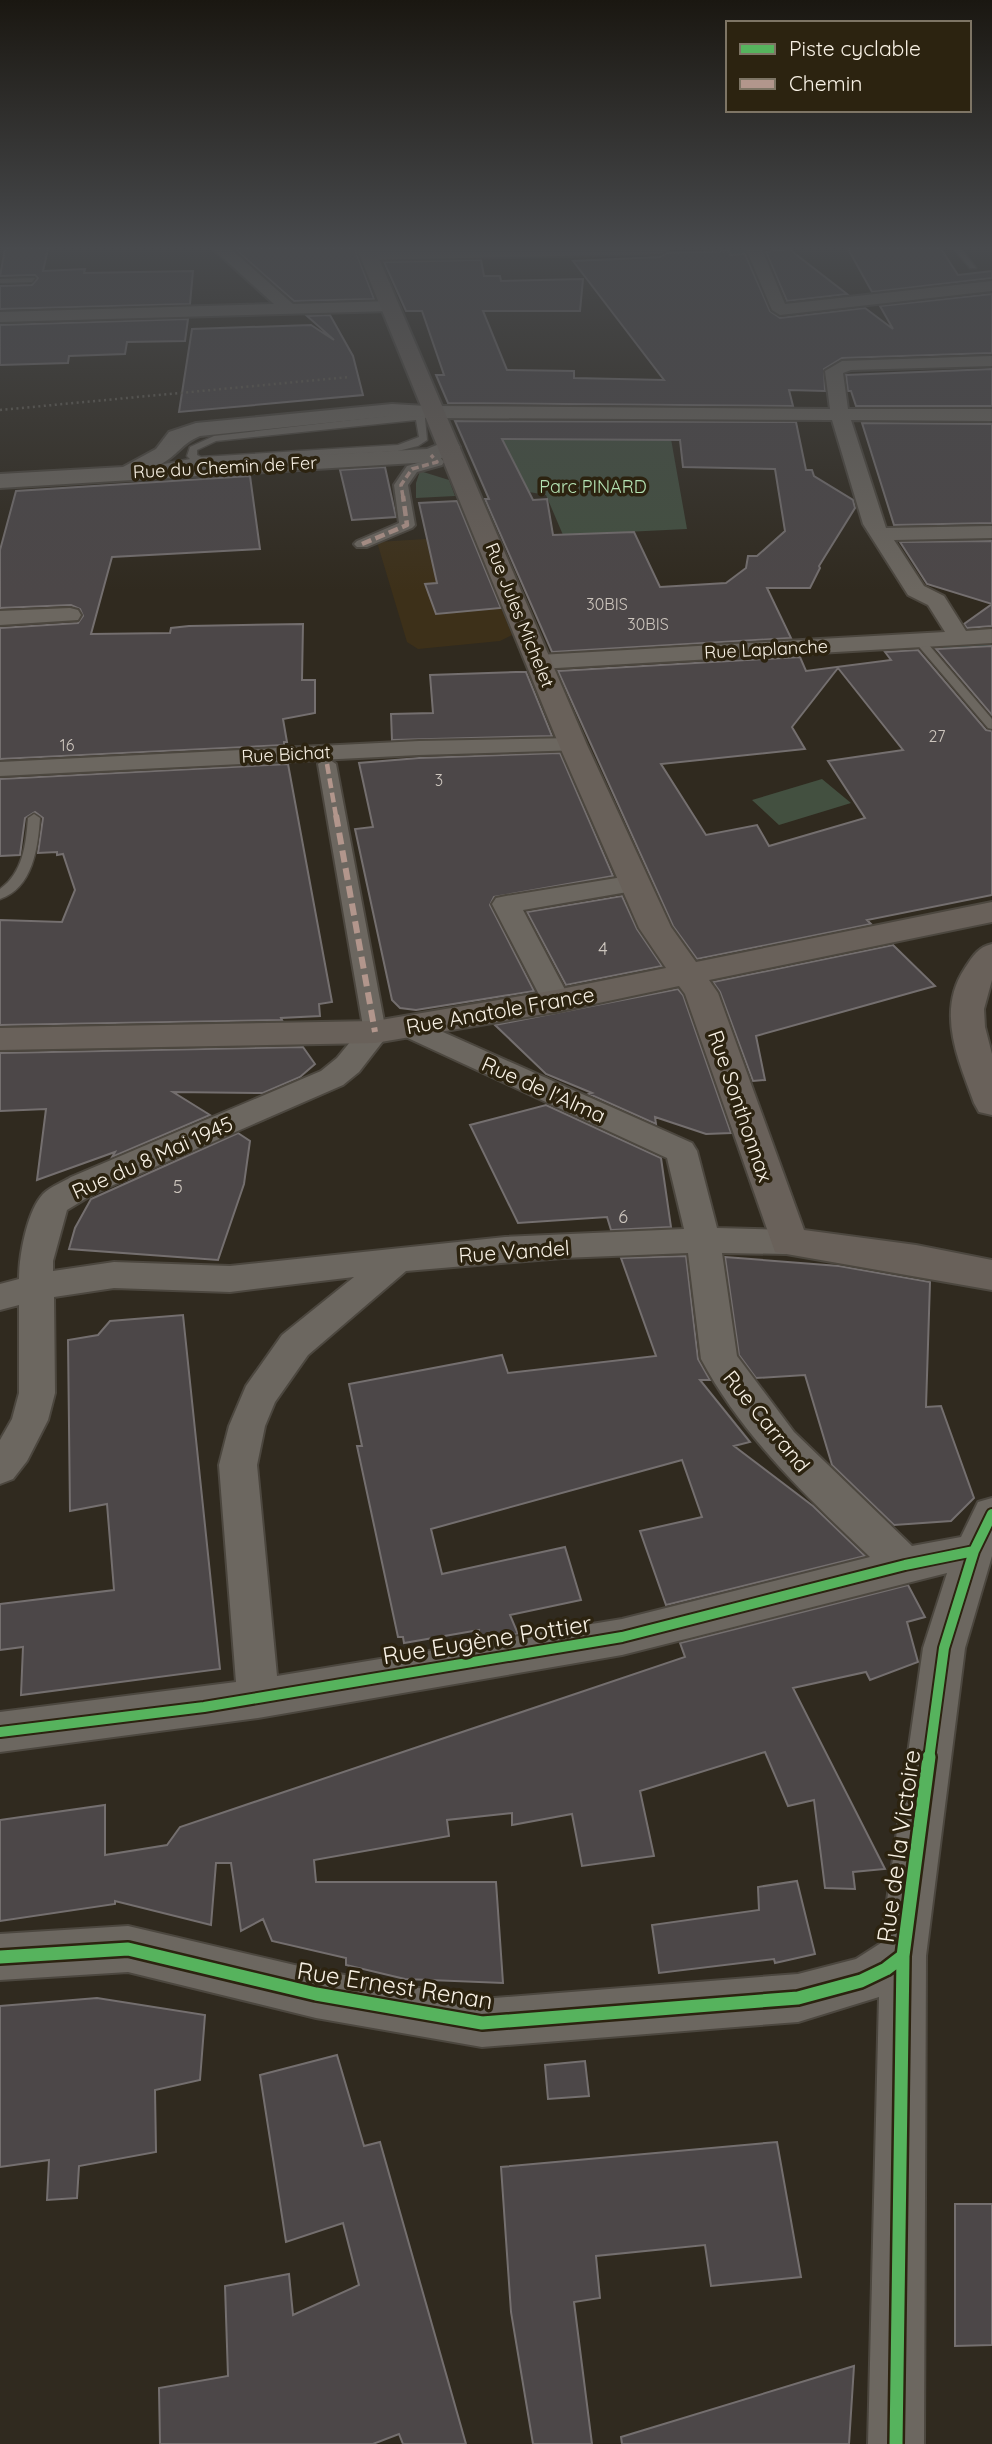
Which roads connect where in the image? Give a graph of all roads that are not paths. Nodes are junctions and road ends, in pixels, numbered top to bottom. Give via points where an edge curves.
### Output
1 (410, 363) edge
2 (939, 363) edge
3 (427, 414) junction
4 (840, 414) junction
5 (992, 415) edge
6 (440, 451) junction
7 (200, 460) junction
8 (175, 471) junction
9 (125, 474) junction
10 (0, 481) edge
11 (992, 532) edge
12 (880, 534) junction
13 (362, 544) dead end
14 (70, 615) dead end
15 (0, 618) edge
16 (992, 636) edge
17 (959, 637) junction
18 (919, 640) junction
19 (539, 662) junction
20 (992, 726) edge
21 (573, 745) junction
22 (327, 764) dead end
23 (0, 769) edge
24 (34, 818) dead end
25 (635, 883) junction
26 (0, 895) edge
27 (992, 912) edge
28 (992, 954) edge
29 (687, 973) junction
30 (556, 1001) junction
31 (391, 1029) junction
32 (0, 1039) edge
33 (992, 1103) edge
34 (681, 1151) joint
35 (703, 1238) junction
36 (789, 1242) junction
37 (397, 1260) junction
38 (992, 1275) edge
39 (36, 1288) junction
40 (0, 1297) edge
41 (0, 1468) edge
42 (983, 1532) edge
43 (905, 1565) junction
44 (258, 1699) junction
45 (0, 1732) edge
46 (903, 1956) junction
47 (0, 1957) edge
48 (896, 2444) edge

1 - 3 main road, Rue Jules Michelet
2 - 4 street via 838,367 834,371
3 - 4 street
3 - 6 main road, Rue Jules Michelet
3 - 7 lane via 424,438 398,448
3 - 7 lane via 214,439 193,449 192,456
3 - 9 street via 393,410 196,430 177,437 164,454
4 - 5 street
4 - 12 street
6 - 8 street, Rue du Chemin de Fer
6 - 13 street via 437,462 412,469 401,485 407,525
6 - 19 main road, Rue Jules Michelet
7 - 8 lane
7 - 9 lane
8 - 9 street, Rue du Chemin de Fer
9 - 10 street, Rue du Chemin de Fer
11 - 12 street
12 - 17 street via 916,590 936,601
14 - 15 street
16 - 17 street, Rue Laplanche
17 - 18 street, Rue Laplanche
18 - 19 street, Rue Laplanche
18 - 20 lane
19 - 21 main road, Rue Jules Michelet
21 - 23 street, Rue Bichat
21 - 25 main road, Rue Jules Michelet
22 - 31 street
24 - 26 lane via 32,851 15,885
25 - 29 main road, Rue Jules Michelet via 655,928
25 - 30 street via 506,904
27 - 29 main road, Rue Anatole France
28 - 33 main road via 970,989 965,1015
29 - 30 main road, Rue Anatole France
29 - 36 main road, Rue Sonthonnax via 701,993
30 - 31 main road, Rue Anatole France
31 - 32 main road, Rue Anatole France
31 - 34 street, Rue de l'Alma
31 - 39 street, Rue du 8 Mai 1945 via 332,1078 83,1185 55,1202 36,1261
34 - 35 street, Rue Carrand
35 - 36 street, Rue Vandel
35 - 37 street, Rue Vandel
35 - 43 street, Rue Carrand via 719,1360 729,1377 797,1464
36 - 38 main road, Rue Vandel
37 - 39 street, Rue Vandel via 192,1281 100,1276
37 - 44 street via 295,1345 259,1396 247,1426 238,1465
39 - 40 street, Rue Vandel
39 - 41 street, Rue du 8 Mai 1945 via 37,1393 30,1420
42 - 43 street, Rue Eugène Pottier
42 - 46 street, Rue de la Victoire via 944,1648
43 - 44 street, Rue Eugène Pottier via 622,1637
44 - 45 street, Rue Eugène Pottier
46 - 47 street, Rue Ernest Renan via 861,1981 798,1998 482,2023 316,1994 128,1949
46 - 48 street, Rue de la Victoire

